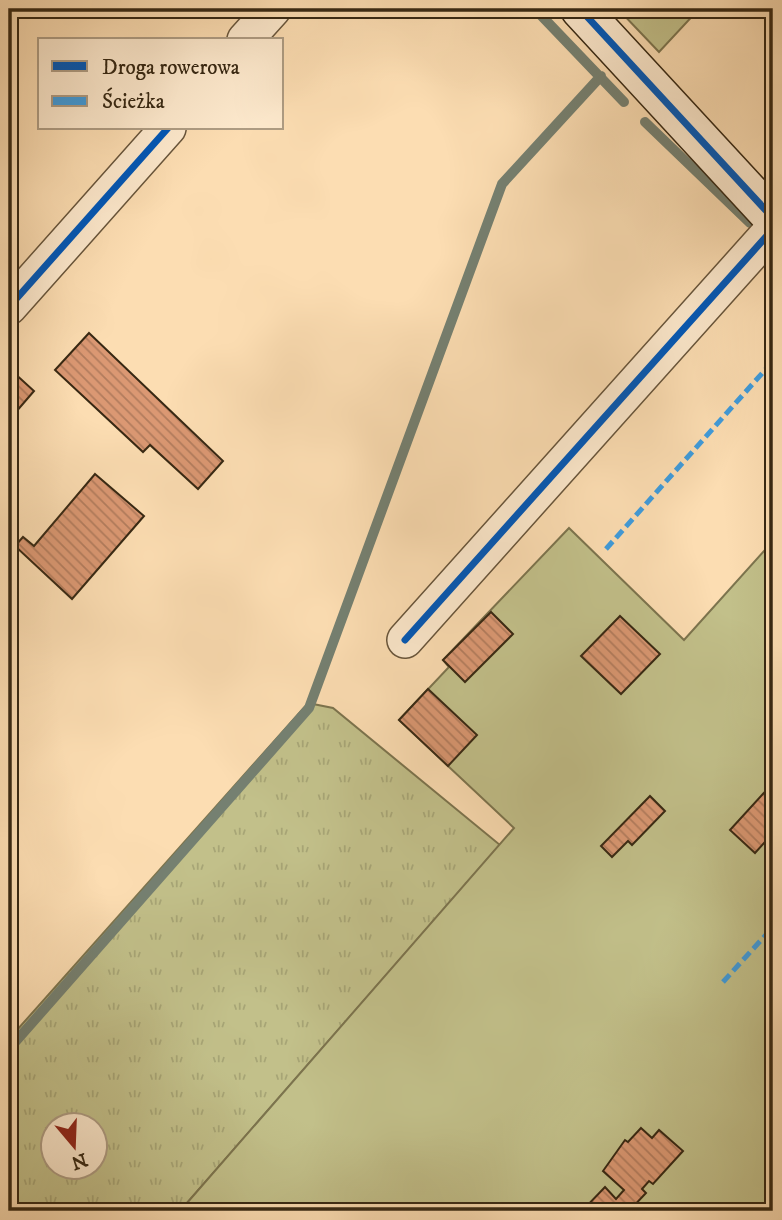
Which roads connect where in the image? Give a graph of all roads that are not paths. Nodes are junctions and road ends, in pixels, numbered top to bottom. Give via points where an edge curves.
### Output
1 (273, 9) edge
2 (580, 9) edge
3 (247, 38) edge
4 (166, 130) edge
5 (773, 218) edge
6 (773, 229) edge
7 (9, 307) edge
8 (405, 640) dead end

1 - 3 street
2 - 5 street
4 - 7 street
6 - 8 street

